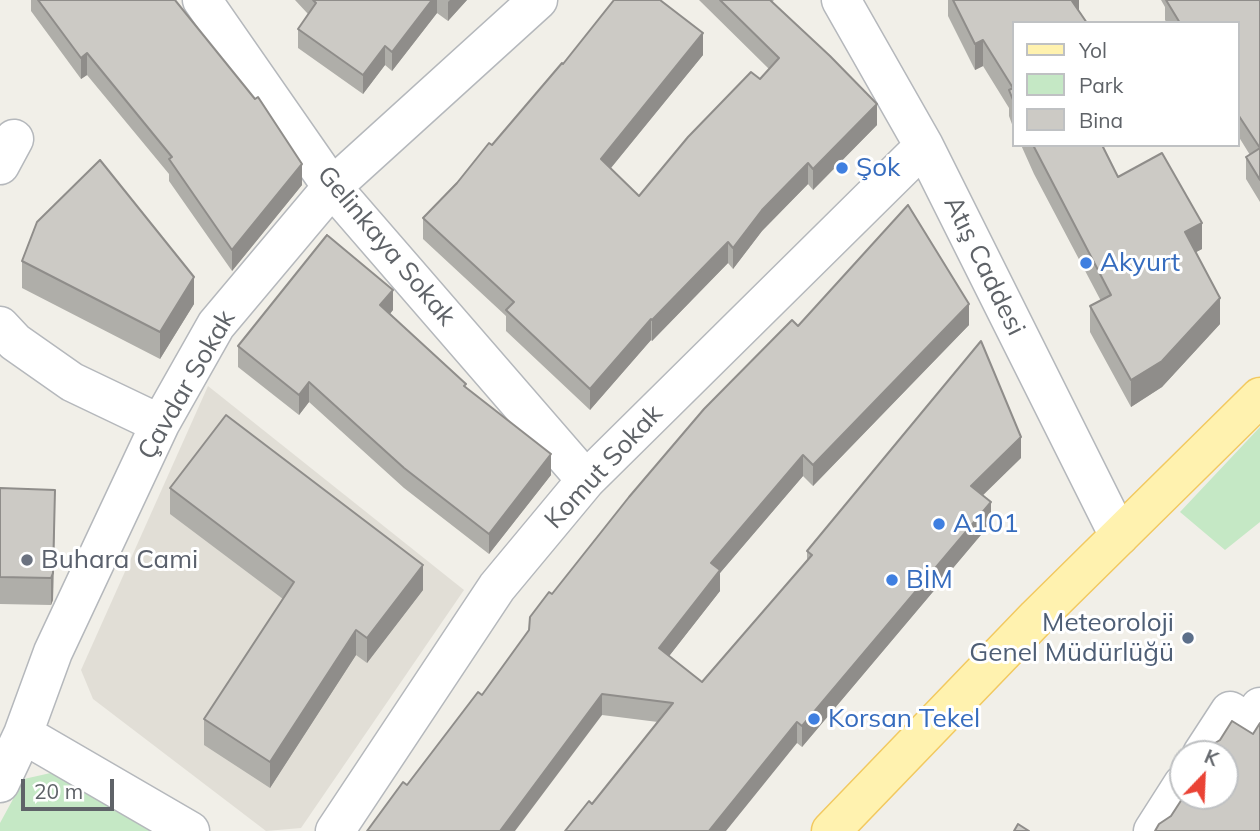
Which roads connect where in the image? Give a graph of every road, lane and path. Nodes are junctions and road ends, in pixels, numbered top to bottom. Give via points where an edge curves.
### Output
1 (202, 0) edge
2 (538, 0) edge
3 (841, 0) edge
4 (924, 146) junction
5 (332, 187) junction
6 (0, 326) edge
7 (1260, 397) edge
8 (160, 425) junction
9 (586, 480) junction
10 (1119, 536) junction
11 (1257, 720) edge
12 (23, 734) junction
13 (1211, 740) edge
14 (1, 778) edge
15 (1169, 806) edge
16 (190, 831) edge
17 (335, 831) edge
18 (831, 831) edge
19 (1153, 831) edge

1 - 5 street, Gelinkaya Sokak
2 - 5 street, Çavdar Sokak
3 - 4 street, Atış Caddesi
4 - 9 street, Komut Sokak
4 - 10 street, Atış Caddesi
5 - 8 street, Çavdar Sokak via 216,325
5 - 9 street, Gelinkaya Sokak
6 - 8 street via 72,382
7 - 10 main road
8 - 12 street, Çavdar Sokak via 53,652
9 - 17 street, Komut Sokak via 497,587
10 - 18 main road
11 - 13 street via 1230,711
12 - 14 street, Çavdar Sokak
12 - 16 street
15 - 19 street

